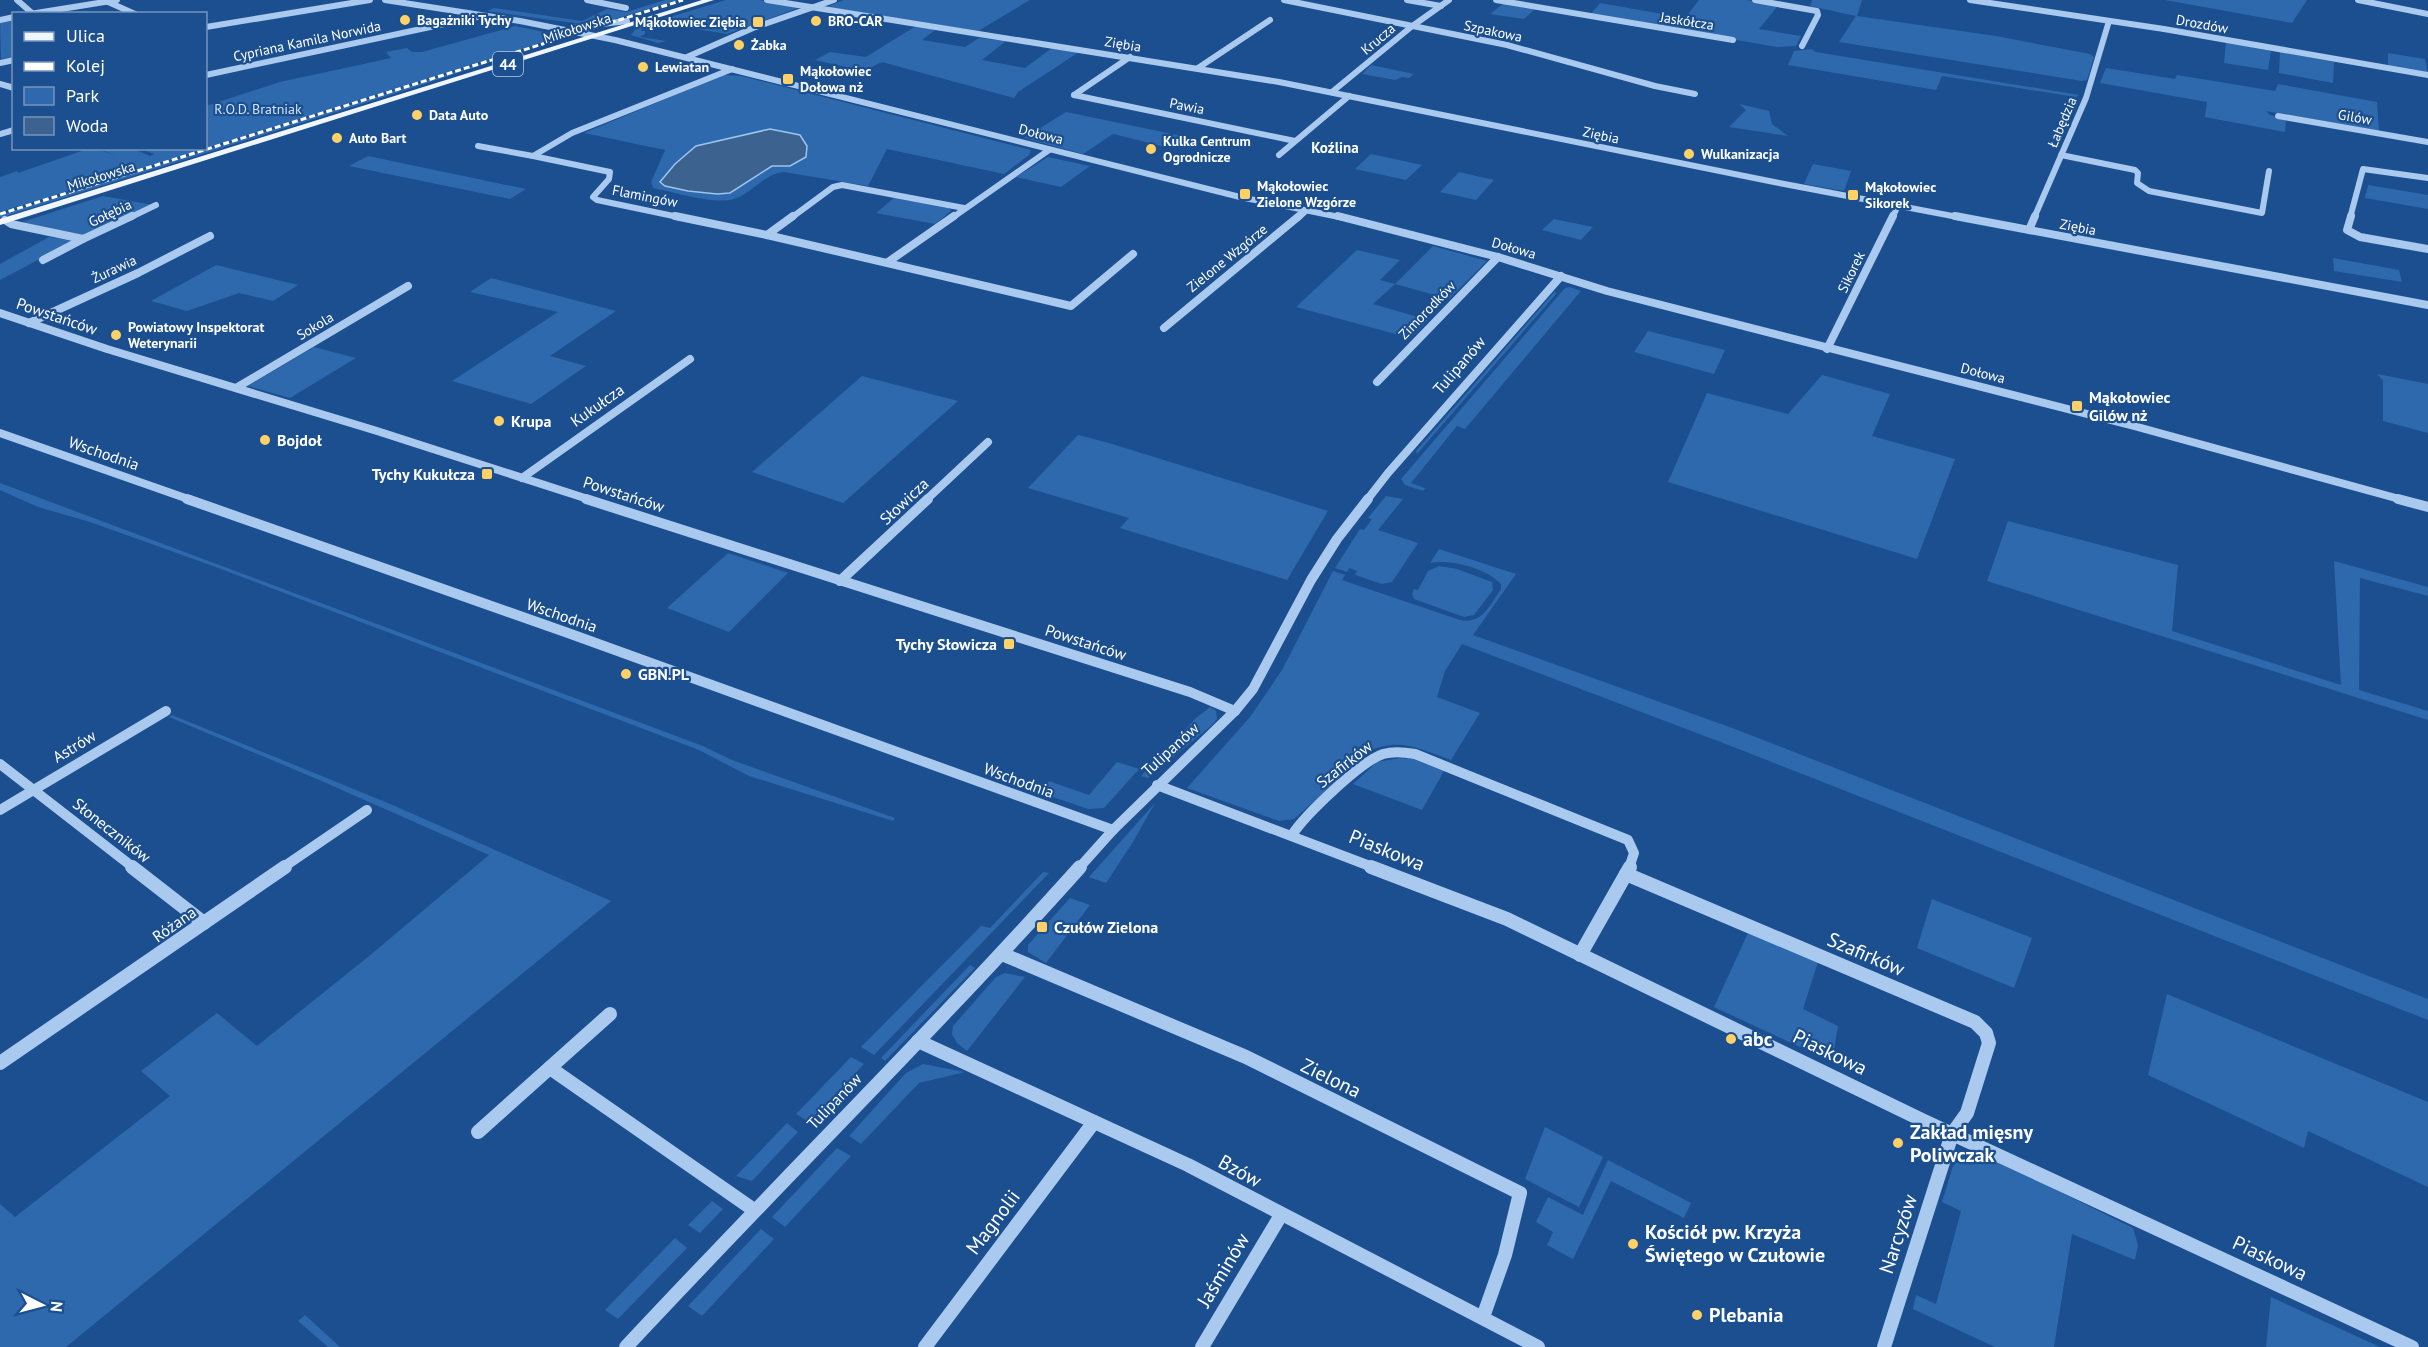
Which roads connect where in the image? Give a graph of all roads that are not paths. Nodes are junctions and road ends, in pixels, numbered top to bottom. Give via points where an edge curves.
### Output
1 (17, 0) edge
2 (117, 0) edge
3 (370, 0) edge
4 (385, 0) edge
5 (587, 0) edge
6 (698, 0) edge
7 (710, 0) edge
8 (766, 0) edge
9 (834, 0) edge
10 (1284, 0) edge
11 (1407, 0) edge
12 (1449, 0) edge
13 (1496, 0) edge
14 (1755, 0) edge
15 (1970, 0) edge
16 (2358, 0) edge
17 (105, 1) edge
18 (1441, 6) junction
19 (626, 8) dead end
20 (811, 8) junction
21 (30, 12) edge
22 (37, 12) edge
23 (130, 12) edge
24 (2428, 14) edge
25 (483, 15) junction
26 (1270, 20) dead end
27 (2109, 21) junction
28 (631, 23) junction
29 (207, 27) edge
30 (556, 27) junction
31 (1411, 27) junction
32 (588, 33) junction
33 (597, 36) junction
34 (1733, 40) dead end
35 (635, 45) junction
36 (1802, 46) dead end
37 (687, 57) junction
38 (1130, 57) junction
39 (732, 68) junction
40 (1198, 68) junction
41 (207, 75) edge
42 (2428, 75) edge
43 (417, 90) junction
44 (1332, 92) junction
45 (1695, 94) dead end
46 (1349, 96) junction
47 (2278, 116) dead end
48 (1295, 141) junction
49 (2428, 142) edge
50 (478, 146) dead end
51 (1049, 150) junction
52 (1279, 154) dead end
53 (2061, 155) junction
54 (533, 156) junction
55 (2269, 171) dead end
56 (2428, 178) edge
57 (156, 205) dead end
58 (1898, 206) junction
59 (964, 207) junction
60 (1308, 210) junction
61 (2, 221) edge
62 (2029, 230) junction
63 (767, 235) junction
64 (210, 236) dead end
65 (83, 239) junction
66 (2428, 249) edge
67 (1133, 254) dead end
68 (1498, 257) junction
69 (44, 260) dead end
70 (888, 262) junction
71 (1561, 276) junction
72 (408, 286) dead end
73 (2428, 305) edge
74 (0, 313) edge
75 (29, 323) junction
76 (1164, 328) dead end
77 (1827, 349) junction
78 (690, 358) dead end
79 (1377, 382) dead end
80 (236, 388) junction
81 (0, 433) edge
82 (988, 442) dead end
83 (522, 478) junction
84 (2428, 507) edge
85 (840, 581) junction
86 (166, 711) dead end
87 (1235, 711) junction
88 (0, 764) edge
89 (1157, 785) junction
90 (34, 790) junction
91 (0, 810) edge
92 (367, 810) dead end
93 (1113, 830) junction
94 (1292, 835) junction
95 (1626, 874) junction
96 (204, 923) junction
97 (1002, 954) junction
98 (1580, 955) junction
99 (610, 1014) dead end
100 (918, 1041) junction
101 (0, 1063) edge
102 (550, 1068) junction
103 (1094, 1122) junction
104 (478, 1132) dead end
105 (1952, 1134) junction
106 (754, 1210) junction
107 (1281, 1215) junction
108 (1483, 1317) junction
109 (627, 1347) edge
110 (925, 1347) edge
111 (1202, 1347) edge
112 (1538, 1347) edge
113 (1884, 1347) edge
114 (2412, 1347) edge

1 - 21 street
2 - 17 street
3 - 29 street
4 - 25 street
5 - 19 street
6 - 28 main road, Mikołowska / 44
7 - 28 main road, Mikołowska / 44
8 - 20 street, Ziębia
9 - 20 street
10 - 31 street, Szpakowa
11 - 18 street
12 - 18 street
13 - 34 street, Jaskółcza
14 - 36 street via 1818,11
15 - 27 street, Drozdów
16 - 24 street
17 - 22 street
17 - 23 street
18 - 31 street, Krucza
20 - 37 street
20 - 38 street, Ziębia
25 - 30 street
25 - 41 street, Cypriana Kamila Norwida
26 - 40 street
27 - 42 street, Drozdów
27 - 53 street, Łabędzia via 2091,83
28 - 30 street
28 - 32 main road, Mikołowska / 44
28 - 33 main road, Mikołowska / 44
28 - 35 street via 625,34
30 - 32 street, Dołowa
31 - 44 street, Krucza
31 - 45 street, Szpakowa via 1508,45
32 - 33 street, Dołowa
32 - 43 main road, Mikołowska / 44
33 - 35 street, Dołowa
33 - 43 main road, Mikołowska / 44
35 - 37 street, Dołowa
37 - 39 street, Dołowa
38 - 40 street, Ziębia
38 - 48 street, Pawia via 1074,96
39 - 51 street, Dołowa
39 - 54 street via 572,133
40 - 44 street, Ziębia
43 - 61 main road, Mikołowska / 44
44 - 46 street, Ziębia
46 - 48 street
46 - 58 street, Ziębia
47 - 49 street, Gilów
48 - 52 street
50 - 54 street, Flamingów
51 - 59 street
51 - 60 street, Dołowa
53 - 55 street via 2134,170 2138,173 2137,183 2149,191 2262,213
53 - 62 street, Łabędzia
54 - 63 street, Flamingów via 610,172 609,179 593,197 597,200
56 - 66 street via 2363,169 2347,230 2360,237
57 - 65 street, Gołębia
58 - 62 street, Ziębia
58 - 77 street, Sikorek
59 - 63 street via 842,185 833,187
59 - 70 street
60 - 68 street, Dołowa
60 - 76 street, Zielone Wzgórze
61 - 65 street, Gołębia
62 - 73 street, Ziębia
63 - 70 street, Flamingów
64 - 75 street, Żurawia
65 - 69 street
67 - 70 street, Flamingów via 1071,306
68 - 71 street, Dołowa
68 - 79 street, Zimorodków
71 - 77 street, Dołowa
71 - 87 street, Tulipanów via 1379,484 1337,538 1258,681
72 - 80 street, Sokola
74 - 75 street, Powstańców
75 - 80 street, Powstańców
77 - 84 street, Dołowa via 2134,426
78 - 83 street, Kukułcza
80 - 83 street, Powstańców
81 - 93 street, Wschodnia
82 - 85 street, Słowicza
83 - 85 street, Powstańców
85 - 87 street, Powstańców via 1190,692
86 - 90 street, Astrów
87 - 89 street, Tulipanów
88 - 90 street, Słoneczników
89 - 93 street, Tulipanów
89 - 94 street, Piaskowa
90 - 91 street, Astrów
90 - 96 street, Słoneczników
92 - 96 street, Różana
93 - 97 street, Tulipanów
94 - 95 street, Szafirków via 1301,821 1369,761 1381,753 1402,751 1628,840 1635,855
94 - 98 street, Piaskowa via 1507,919
95 - 98 street, Szafirków
95 - 105 street, Szafirków via 1975,1022 1989,1043 1967,1113
96 - 101 street, Różana
97 - 100 street, Tulipanów
97 - 108 street, Zielona via 1246,1058 1520,1193
98 - 105 street, Piaskowa
99 - 102 street
100 - 103 street, Bzów
100 - 106 street, Tulipanów
102 - 104 street
102 - 106 street
103 - 107 street, Bzów via 1188,1165
103 - 110 street, Magnolii
105 - 113 street, Narcyzów
105 - 114 street, Piaskowa
106 - 109 street, Tulipanów
107 - 108 street, Bzów
107 - 111 street, Jaśminów
108 - 112 street, Bzów

